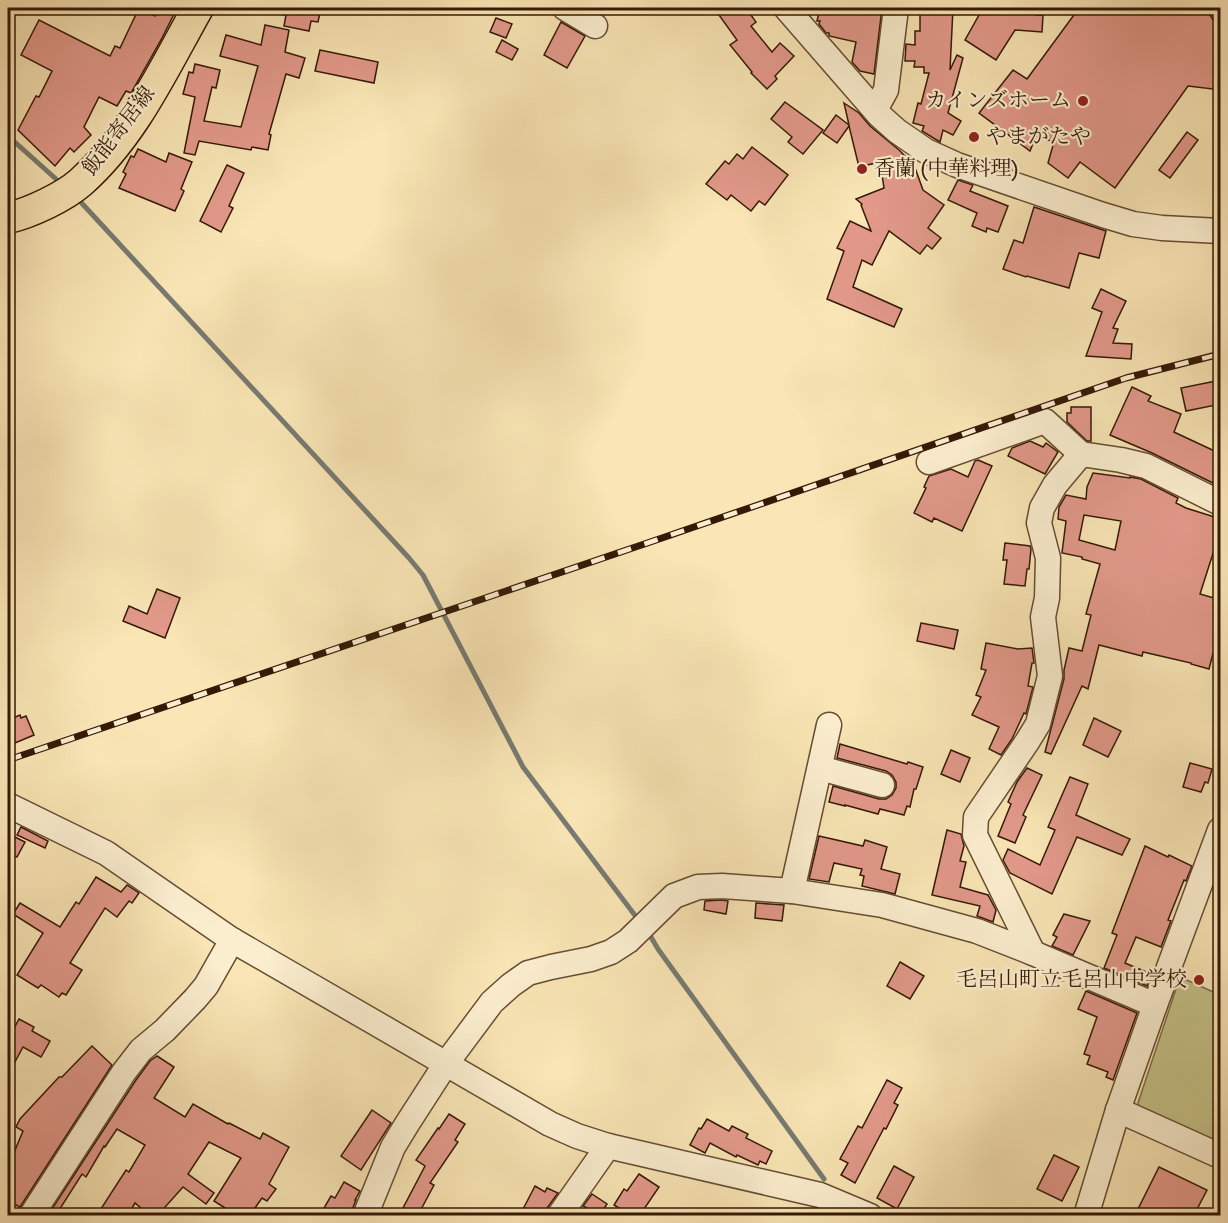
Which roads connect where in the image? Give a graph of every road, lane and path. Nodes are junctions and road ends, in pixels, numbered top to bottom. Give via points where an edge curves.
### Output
1 (198, 8) edge
2 (565, 8) edge
3 (786, 8) edge
4 (896, 8) edge
5 (595, 26) dead end
6 (875, 110) junction
7 (8, 218) edge
8 (1221, 231) edge
9 (1081, 454) junction
10 (929, 462) dead end
11 (1221, 503) edge
12 (829, 725) dead end
13 (820, 768) junction
14 (882, 785) dead end
15 (8, 805) edge
16 (1221, 830) edge
17 (792, 891) junction
18 (232, 940) junction
19 (1033, 953) junction
20 (1155, 1005) junction
21 (445, 1065) junction
22 (1118, 1110) junction
23 (608, 1146) junction
24 (1221, 1156) edge
25 (31, 1215) edge
26 (365, 1215) edge
27 (559, 1215) edge
28 (870, 1215) edge
29 (1086, 1215) edge

1 - 7 main road, 飯能寄居線 via 141,110 105,157 80,183 44,205
2 - 5 street
3 - 6 street
4 - 6 street via 886,90
6 - 8 street via 926,151 957,165 1133,224
9 - 10 street via 1045,422
9 - 11 street via 1146,466
9 - 19 street via 1042,508 1040,523 1048,558 1047,598 1042,617 1050,676 1038,724 976,816 975,835
12 - 13 street
13 - 14 street
13 - 17 street
15 - 18 street via 106,853
16 - 20 street
17 - 19 street via 882,905 976,931
17 - 21 street via 698,887 674,896 628,941 610,952 528,973 511,985 492,1002
18 - 21 street
18 - 25 street via 206,986 124,1072
19 - 20 street
20 - 22 street
21 - 23 street via 550,1125
21 - 26 street via 393,1147
22 - 24 street
22 - 29 street
23 - 27 street
23 - 28 street via 820,1195

